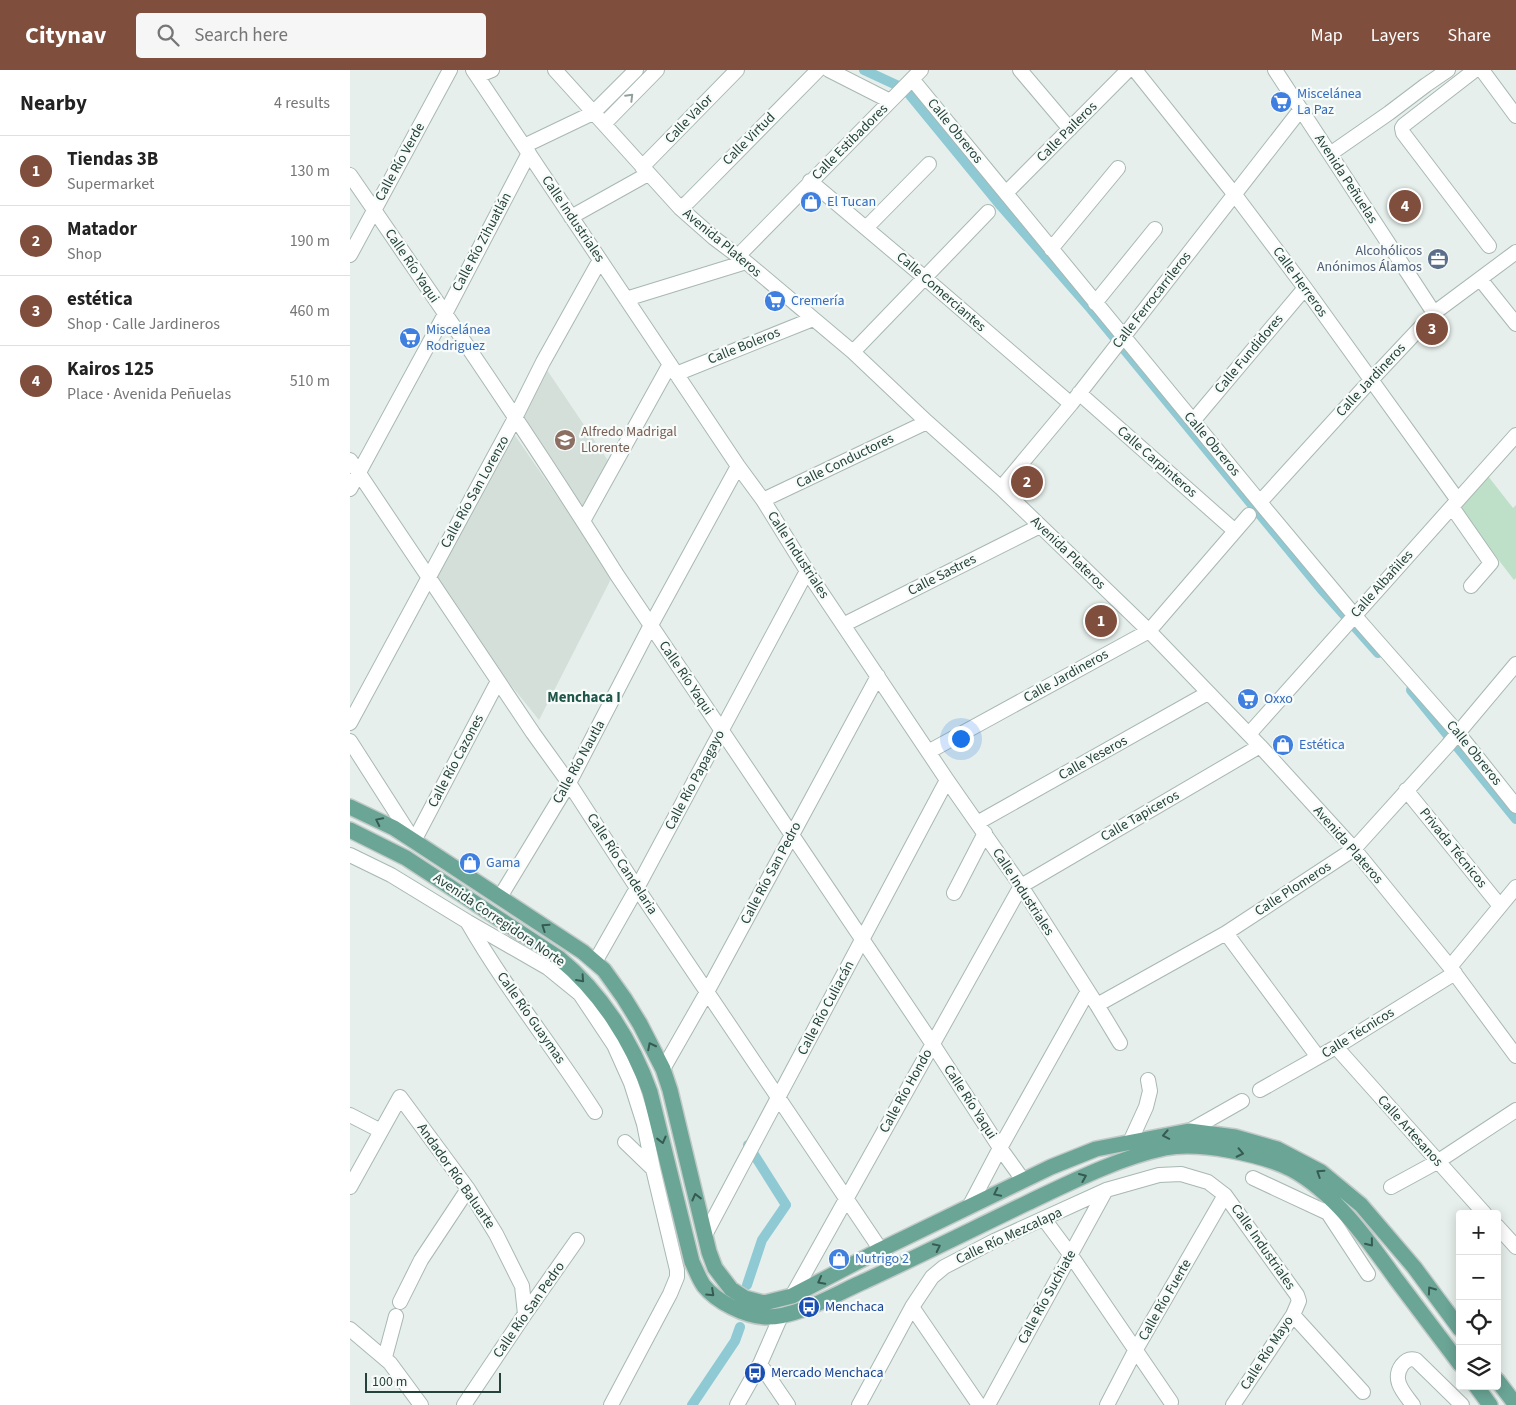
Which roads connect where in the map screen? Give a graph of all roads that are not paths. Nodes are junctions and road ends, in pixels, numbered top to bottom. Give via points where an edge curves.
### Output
1 (450, 70) edge
2 (492, 70) edge
3 (555, 70) edge
4 (636, 70) edge
5 (657, 70) edge
6 (737, 70) edge
7 (818, 70) edge
8 (829, 70) edge
9 (1020, 70) edge
10 (1128, 70) edge
11 (1135, 70) edge
12 (1275, 70) edge
13 (1448, 70) edge
14 (1476, 70) edge
15 (1482, 70) edge
16 (475, 73) edge
17 (1430, 82) junction
18 (906, 84) edge
19 (1441, 96) junction
20 (1301, 109) junction
21 (593, 113) junction
22 (1516, 116) edge
23 (604, 124) junction
24 (1070, 129) junction
25 (526, 150) junction
26 (1330, 154) junction
27 (929, 164) dead end
28 (1118, 168) dead end
29 (645, 171) junction
30 (350, 175) edge
31 (810, 181) junction
32 (1006, 193) junction
33 (1235, 195) junction
34 (680, 208) junction
35 (374, 210) junction
36 (988, 212) dead end
37 (571, 217) junction
38 (866, 228) junction
39 (1155, 229) dead end
40 (1489, 246) dead end
41 (1051, 249) junction
42 (1516, 252) edge
43 (350, 255) edge
44 (741, 259) junction
45 (600, 260) junction
46 (925, 278) junction
47 (1480, 279) junction
48 (1305, 288) junction
49 (626, 299) junction
50 (1095, 303) junction
51 (1434, 313) junction
52 (445, 314) junction
53 (813, 319) junction
54 (1516, 324) edge
55 (1118, 343) junction
56 (853, 352) junction
57 (673, 369) junction
58 (1371, 380) junction
59 (1075, 399) junction
60 (515, 418) junction
61 (1192, 420) junction
62 (927, 422) junction
63 (1516, 435) edge
64 (350, 460) edge
65 (738, 466) junction
66 (359, 473) junction
67 (1001, 488) junction
68 (350, 489) edge
69 (764, 500) junction
70 (1260, 502) junction
71 (1454, 503) junction
72 (1249, 515) dead end
73 (583, 521) junction
74 (1040, 526) junction
75 (1235, 531) junction
76 (807, 571) junction
77 (429, 576) junction
78 (1470, 586) dead end
79 (1351, 620) junction
80 (651, 625) junction
81 (843, 625) junction
82 (1149, 630) junction
83 (1514, 671) edge
84 (878, 676) junction
85 (498, 681) junction
86 (1208, 693) junction
87 (350, 723) edge
88 (722, 730) junction
89 (1248, 734) junction
90 (1454, 737) junction
91 (350, 741) edge
92 (1260, 746) junction
93 (928, 752) junction
94 (947, 780) junction
95 (569, 783) junction
96 (1406, 790) junction
97 (1516, 806) edge
98 (350, 807) edge
99 (981, 828) junction
100 (350, 830) edge
101 (792, 834) junction
102 (414, 841) junction
103 (1354, 849) junction
104 (350, 855) edge
105 (1021, 886) junction
106 (1516, 887) edge
107 (637, 888) junction
108 (954, 893) dead end
109 (500, 898) junction
110 (1500, 906) junction
111 (468, 922) junction
112 (1226, 933) junction
113 (862, 940) junction
114 (595, 962) junction
115 (1453, 970) junction
116 (1088, 991) junction
117 (707, 992) junction
118 (1097, 1006) junction
119 (618, 1039) junction
120 (932, 1043) junction
121 (1120, 1043) dead end
122 (1336, 1047) junction
123 (1516, 1056) edge
124 (1318, 1057) junction
125 (663, 1069) junction
126 (1148, 1080) dead end
127 (642, 1085) junction
128 (1260, 1090) dead end
129 (778, 1098) junction
130 (1242, 1100) dead end
131 (1516, 1110) edge
132 (595, 1112) dead end
133 (350, 1115) edge
134 (381, 1131) junction
135 (1189, 1131) junction
136 (625, 1142) dead end
137 (1130, 1142) junction
138 (1000, 1148) junction
139 (1438, 1162) junction
140 (652, 1169) junction
141 (1254, 1178) dead end
142 (1024, 1180) junction
143 (350, 1187) edge
144 (1391, 1187) dead end
145 (468, 1189) junction
146 (1106, 1190) junction
147 (1225, 1195) junction
148 (846, 1200) junction
149 (1331, 1206) junction
150 (969, 1207) junction
151 (1482, 1210) edge
152 (1044, 1219) junction
153 (986, 1223) junction
154 (1501, 1230) edge
155 (705, 1235) junction
156 (577, 1240) dead end
157 (994, 1241) junction
158 (1516, 1247) edge
159 (880, 1250) junction
160 (1070, 1254) junction
161 (893, 1268) junction
162 (1368, 1274) dead end
163 (792, 1296) junction
164 (1299, 1301) joint
165 (400, 1302) dead end
166 (912, 1307) junction
167 (525, 1314) junction
168 (1292, 1315) junction
169 (396, 1316) dead end
170 (781, 1316) junction
171 (1456, 1324) edge
172 (350, 1329) edge
173 (1136, 1351) junction
174 (385, 1357) junction
175 (1456, 1359) edge
176 (760, 1364) junction
177 (1501, 1385) edge
178 (1479, 1390) edge
179 (1363, 1392) dead end
180 (1171, 1402) dead end
181 (421, 1405) edge
182 (464, 1405) edge
183 (611, 1405) edge
184 (737, 1405) edge
185 (788, 1405) edge
186 (859, 1405) edge
187 (979, 1405) edge
188 (988, 1405) edge
189 (1107, 1405) edge
190 (1234, 1405) edge
191 (1413, 1405) edge
192 (1462, 1405) edge
193 (1490, 1405) edge
194 (1516, 1405) edge

1 - 35 street, Calle Río Verde
2 - 16 street
3 - 21 street, Avenida Plateros
4 - 21 street
23 -> 5 street
6 - 29 street, Calle Valor
7 - 34 street, Calle Virtud
8 - 18 street via 851,81
9 - 24 street
10 - 24 street, Calle Paileros
11 - 33 street, Calle Herreros
12 - 20 street, Avenida Peñuelas
13 - 17 street
14 - 19 street
15 - 22 street
16 - 25 street, Calle Industriales
17 - 19 street
17 - 26 street
18 - 31 street, Calle Estibadores
18 - 32 street, Calle Obreros
19 - 40 street via 1404,124 1403,133
20 - 26 street, Avenida Peñuelas
20 - 33 street, Calle Ferrocarrileros
21 - 23 street, Avenida Plateros
21 - 25 street
23 - 29 street, Avenida Plateros
24 - 32 street, Calle Paileros
25 - 37 street, Calle Industriales
25 - 52 street, Calle Río Zihuatlán
26 - 51 street, Avenida Peñuelas
27 - 38 street
28 - 41 street
29 - 34 street, Avenida Plateros
29 - 37 street, Calle Valor
30 - 35 street, Calle Río Yaqui
31 - 38 street, Calle Comerciantes
31 - 44 street, Calle Estibadores
32 - 41 street, Calle Obreros
33 - 48 street, Calle Herreros
33 - 55 street, Calle Ferrocarrileros
34 - 44 street, Avenida Plateros
35 - 43 street, Calle Río Verde
35 - 52 street, Calle Río Yaqui
36 - 46 street
37 - 45 street, Calle Industriales
38 - 46 street, Calle Comerciantes
39 - 50 street
41 - 50 street, Calle Obreros
42 - 47 street, Calle Jardineros
44 - 49 street
44 - 53 street, Avenida Plateros
45 - 49 street, Calle Industriales
45 - 60 street, Calle Río San Lorenzo
46 - 56 street
46 - 59 street, Calle Comerciantes
47 - 51 street, Calle Jardineros
47 - 54 street
48 - 58 street, Calle Herreros
48 - 61 street, Calle Fundidores
49 - 57 street, Calle Industriales
50 - 55 street, Calle Obreros
51 - 58 street, Calle Jardineros
52 - 60 street, Calle Río Yaqui
52 - 66 street, Calle Río Zihuatlán
53 - 56 street, Avenida Plateros
53 - 57 street, Calle Boleros
55 - 59 street, Calle Ferrocarrileros
55 - 61 street, Calle Obreros
56 - 62 street, Avenida Plateros
57 - 65 street, Calle Industriales
57 - 73 street
58 - 70 street, Calle Jardineros
58 - 71 street, Calle Herreros
59 - 67 street, Calle Ferrocarrileros
59 - 75 street, Calle Carpinteros
60 - 73 street, Calle Río Yaqui
60 - 77 street, Calle Río San Lorenzo
61 - 70 street, Calle Obreros
62 - 67 street, Avenida Plateros
62 - 69 street, Calle Conductores
63 - 71 street, Calle Albañiles
64 - 66 street, Calle Río Candelaria
65 - 69 street, Calle Industriales
65 - 80 street, Calle Río Nautla
66 - 68 street, Calle Río Zihuatlán
66 - 77 street, Calle Río Candelaria
67 - 74 street, Avenida Plateros
69 - 76 street, Calle Industriales
70 - 79 street, Calle Obreros
71 - 78 street, Calle Herreros via 1490,563
71 - 79 street, Calle Albañiles
72 - 75 street, Calle Jardineros
73 - 80 street, Calle Río Yaqui
74 - 81 street, Calle Sastres
74 - 82 street, Avenida Plateros
75 - 82 street, Calle Jardineros
76 - 81 street, Calle Industriales
76 - 88 street, Calle Río Papagayo
77 - 85 street, Calle Río Candelaria
77 - 87 street, Calle Río San Lorenzo
79 - 89 street, Calle Albañiles
79 - 90 street, Calle Obreros
80 - 88 street, Calle Río Yaqui
80 - 95 street, Calle Río Nautla
81 - 84 street, Calle Industriales
82 - 86 street, Avenida Plateros
82 - 93 street, Calle Jardineros
83 - 90 street, Calle Plomeros
84 - 93 street, Calle Industriales
84 - 101 street, Calle Río San Pedro
85 - 95 street, Calle Río Candelaria
85 - 102 street, Calle Río Cazones
86 - 89 street, Avenida Plateros
86 - 99 street, Calle Yeseros
88 - 101 street, Calle Río Yaqui
88 - 107 street, Calle Río Papagayo
89 - 92 street, Avenida Plateros
90 - 96 street, Calle Plomeros
90 - 97 street, Calle Obreros
91 - 102 street
92 - 103 street, Avenida Plateros
92 - 105 street, Calle Tapiceros
93 - 94 street, Calle Industriales
94 - 99 street, Calle Industriales
94 - 113 street, Calle Río Culiacán
95 - 107 street, Calle Río Candelaria
95 - 109 street, Calle Río Nautla
96 - 103 street, Calle Plomeros
96 - 110 street, Privada Técnicos
102 -> 98 main road, Avenida Corregidora Norte
99 - 105 street, Calle Industriales
99 - 108 street
100 -> 119 main road, Avenida Corregidora Norte via 406,858 560,958 600,1000
101 - 113 street, Calle Río Yaqui
101 - 117 street, Calle Río San Pedro
102 - 109 main road, Avenida Corregidora Norte
103 - 112 street, Calle Plomeros
103 - 115 street, Avenida Plateros
104 - 111 street
105 - 116 street, Calle Industriales
105 - 120 street, Calle Río Hondo
106 - 110 street, Calle Técnicos
107 - 114 street, Calle Río Papagayo
107 - 117 street, Calle Río Candelaria
114 -> 109 main road, Avenida Corregidora Norte
110 - 115 street, Calle Técnicos
111 - 119 street via 548,968 580,994
111 - 132 street, Calle Río Guaymas via 483,949
112 - 118 street, Calle Plomeros
112 - 124 street
113 - 120 street, Calle Río Yaqui
113 - 129 street, Calle Río Culiacán
125 -> 114 main road, Avenida Corregidora Norte via 640,1024 604,970
115 - 122 street, Calle Técnicos
115 - 123 street, Avenida Plateros
116 - 118 street, Calle Industriales
116 - 138 street
117 - 125 street, Calle Río San Pedro
117 - 129 street, Calle Río Candelaria
118 - 121 street, Calle Industriales
119 - 127 main road, Avenida Corregidora Norte via 638,1061
120 - 138 street, Calle Río Yaqui
120 - 148 street, Calle Río Hondo
122 - 124 street, Calle Técnicos
122 - 139 street, Calle Artesanos
124 - 128 street, Calle Técnicos
155 -> 125 main road, Avenida Corregidora Norte
126 - 137 street via 1150,1091 1146,1107
127 - 140 street via 644,1124
127 -> 170 main road, Avenida Corregidora Norte via 692,1262 700,1279 717,1298 737,1310 762,1317
129 - 148 street, Calle Río Candelaria
129 - 155 street, Calle Río Culiacán
130 - 135 street
131 - 139 street
133 - 134 street
134 - 143 street
134 - 145 street, Andador Río Baluarte via 400,1097
135 -> 137 main road, Avenida Corregidora Norte
171 -> 135 main road, Avenida Corregidora Norte via 1414,1267 1361,1205 1322,1172 1277,1149 1235,1137
136 - 140 street
137 - 142 main road, Avenida Corregidora Norte via 1096,1149
138 - 142 street, Calle Río Yaqui
138 - 150 street
139 - 144 street
139 - 151 street, Calle Artesanos
140 - 183 street via 677,1277
141 - 149 street
142 -> 150 main road, Avenida Corregidora Norte
145 - 165 street via 421,1260
145 - 167 street, Andador Río Baluarte via 510,1259 522,1286
146 - 147 street, Calle Río Mezcalapa via 1159,1175 1181,1174 1208,1182
146 - 152 street, Calle Río Mezcalapa
146 - 160 street, Calle Río Suchiate
147 - 164 street, Calle Industriales
147 - 173 street, Calle Río Fuerte
148 - 159 street, Calle Río Candelaria
148 - 163 street, Calle Río Hondo
153 -> 149 main road, Avenida Corregidora Norte via 1133,1156 1167,1147 1209,1147 1264,1158 1292,1170
149 - 162 street
149 -> 175 main road, Avenida Corregidora Norte via 1374,1248
150 - 159 main road, Avenida Corregidora Norte
152 - 157 street, Calle Río Mezcalapa
152 - 160 street
153 - 157 street
161 -> 153 main road, Avenida Corregidora Norte
154 - 158 street
155 - 163 main road, Avenida Corregidora Norte via 715,1268 731,1289 745,1298 764,1303
156 - 167 street, Calle Río San Pedro
157 - 166 street, Calle Río Mezcalapa via 944,1267
159 - 161 street, Calle Río Candelaria
159 -> 163 main road, Avenida Corregidora Norte
160 - 173 street
160 - 188 street, Calle Río Suchiate
161 - 170 main road, Avenida Corregidora Norte via 809,1307
164 - 168 street, Calle Río Mayo
166 - 186 street, Calle Río Mezcalapa
166 - 187 street
167 - 182 street, Calle Río San Pedro
168 - 179 street
168 - 190 street, Calle Río Mayo
169 - 174 street
170 - 176 street
172 - 174 street
173 - 180 street
173 - 189 street, Calle Río Fuerte
174 - 181 street
176 - 184 street
176 - 185 street
177 - 194 main road
178 - 193 main road
191 - 192 street via 1397,1378 1404,1362 1411,1359 1416,1360

